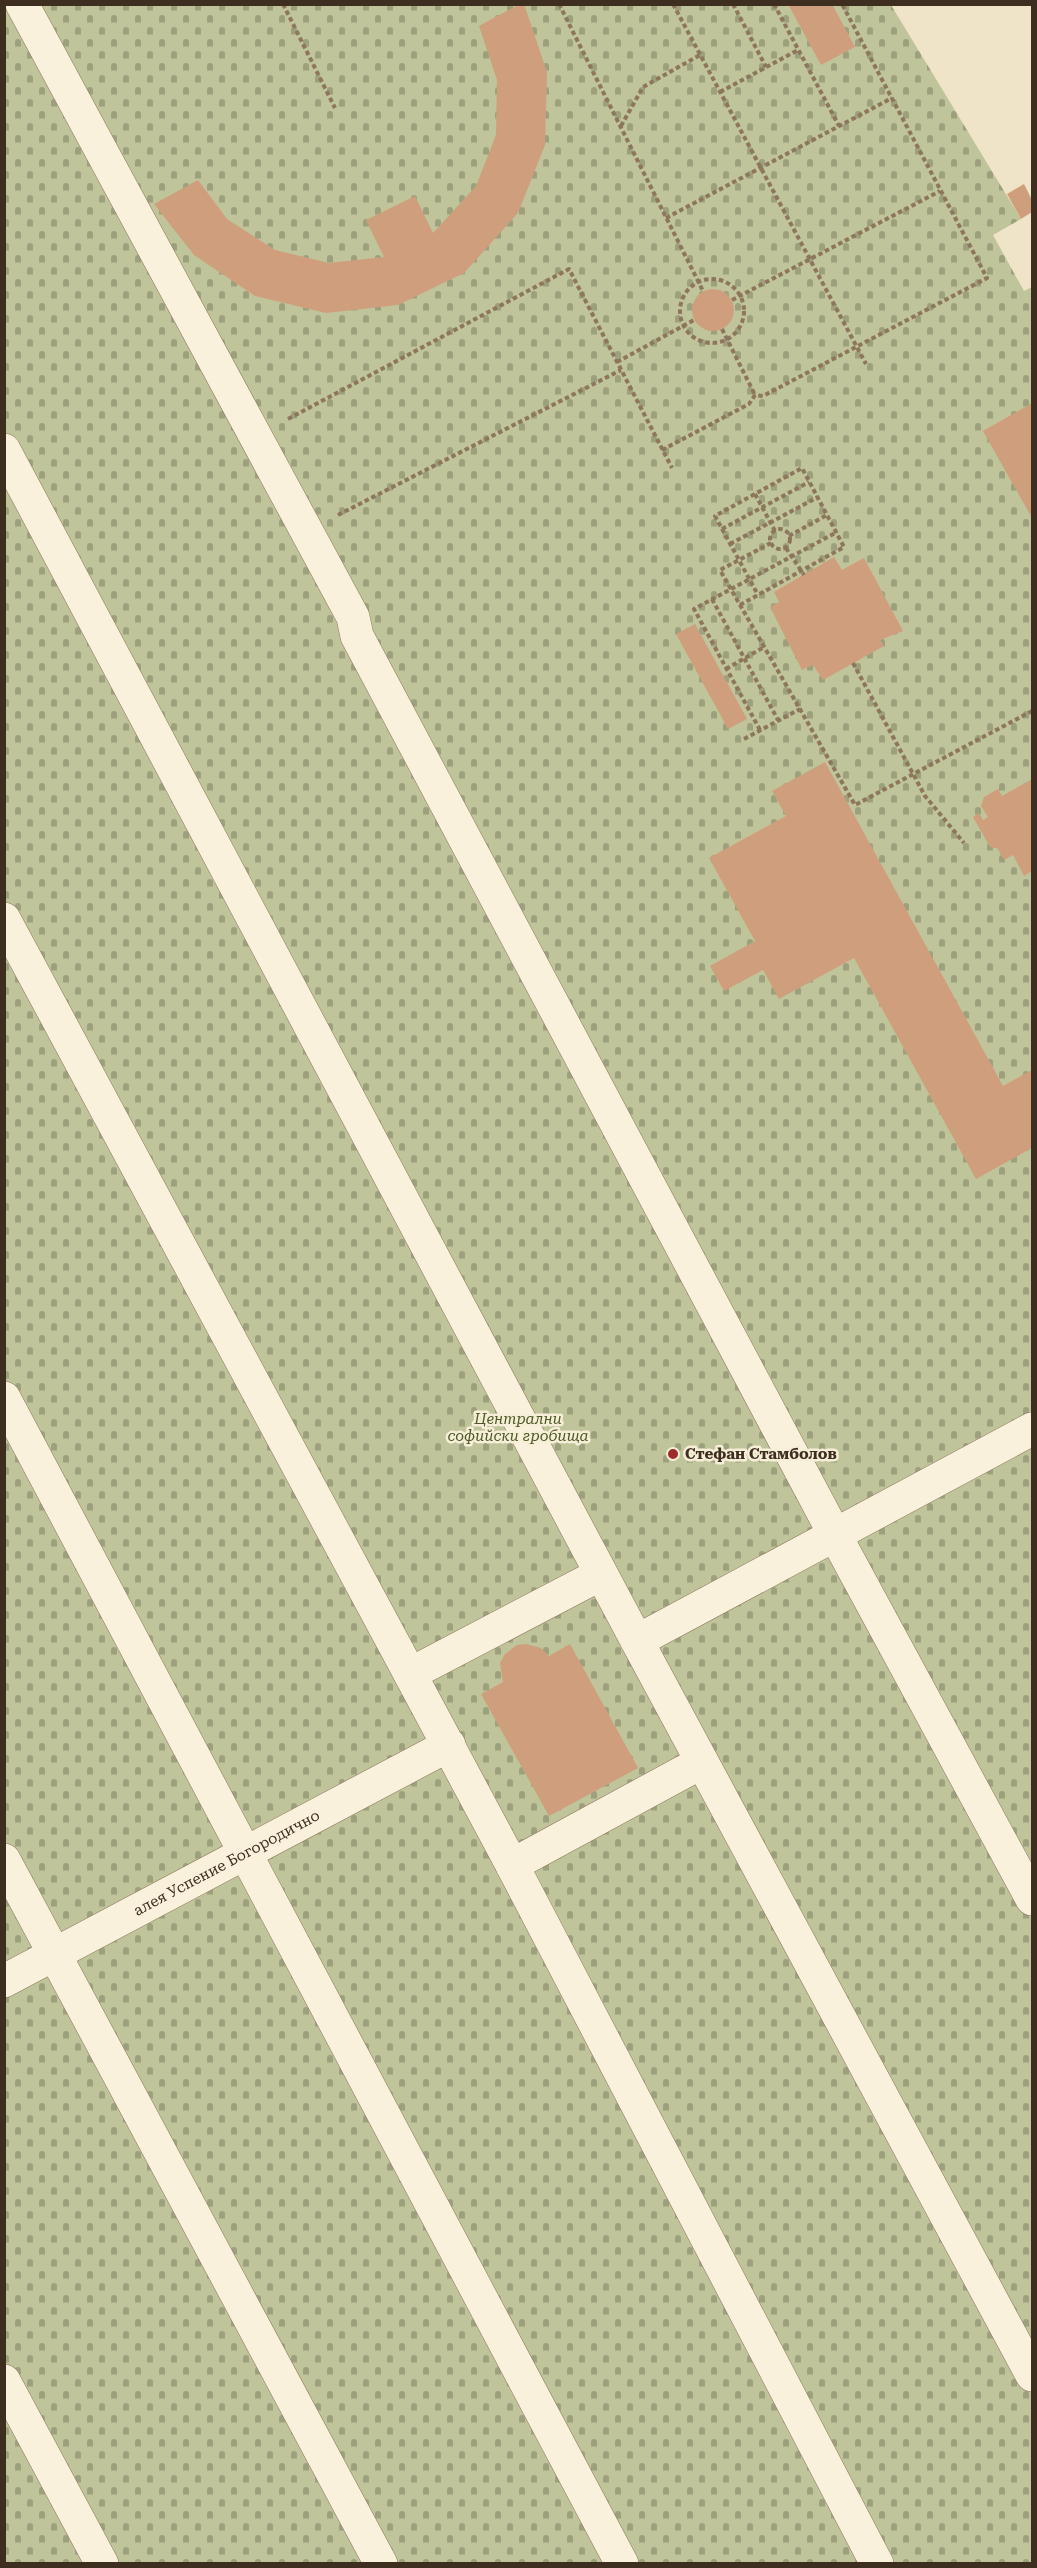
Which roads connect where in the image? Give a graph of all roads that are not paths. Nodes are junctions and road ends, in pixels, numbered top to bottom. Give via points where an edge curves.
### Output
1 (22, 4) edge
2 (4, 450) edge
3 (4, 919) edge
4 (4, 1398) edge
5 (1032, 1429) edge
6 (835, 1535) junction
7 (601, 1574) junction
8 (637, 1641) junction
9 (410, 1674) junction
10 (449, 1745) junction
11 (702, 1762) junction
12 (246, 1853) junction
13 (4, 1860) edge
14 (512, 1865) junction
15 (1032, 1899) edge
16 (56, 1954) junction
17 (4, 1981) edge
18 (1032, 2375) edge
19 (4, 2381) edge
20 (102, 2564) edge
21 (381, 2564) edge
22 (622, 2564) edge
23 (877, 2564) edge

1 - 6 lane via 353,617 357,636
2 - 7 lane
3 - 9 lane
4 - 12 lane
5 - 6 lane
6 - 8 lane
6 - 15 lane
7 - 8 lane
7 - 9 lane
8 - 11 lane
9 - 10 lane
10 - 12 lane, алея Успение Богородично
10 - 14 lane
11 - 14 lane
11 - 18 lane
12 - 16 lane, алея Успение Богородично
12 - 22 lane
13 - 16 lane
14 - 23 lane
16 - 17 lane, алея Успение Богородично
16 - 21 lane
19 - 20 lane

